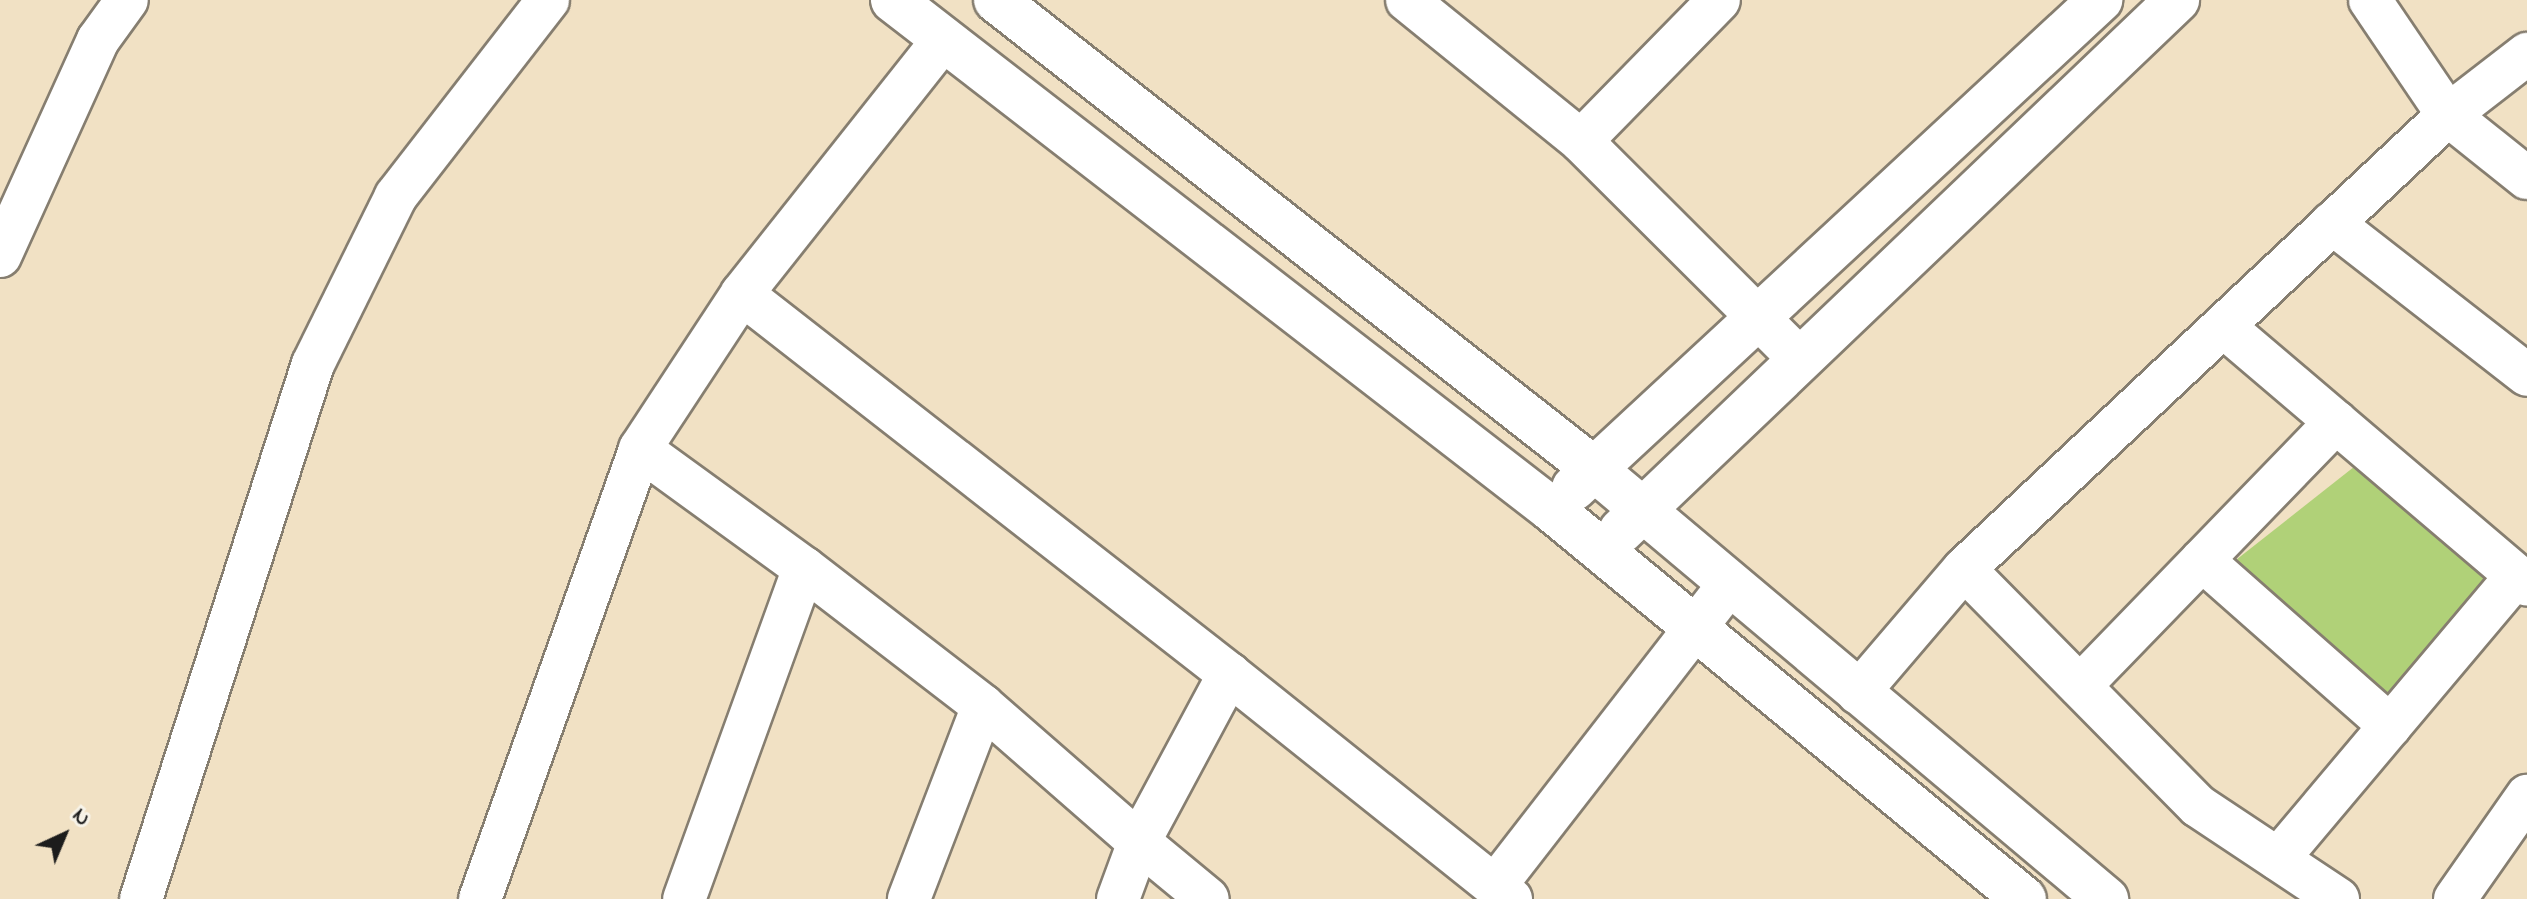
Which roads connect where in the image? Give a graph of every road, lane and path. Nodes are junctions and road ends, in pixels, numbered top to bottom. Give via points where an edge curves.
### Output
1 (127, 0) edge
2 (548, 0) edge
3 (893, 0) edge
4 (996, 0) edge
5 (1407, 0) edge
6 (2100, 0) edge
7 (2177, 0) edge
8 (2370, 0) edge
9 (1699, 6) edge
10 (943, 40) junction
11 (2527, 54) edge
12 (2448, 115) junction
13 (1581, 141) junction
14 (2527, 178) edge
15 (2332, 223) junction
16 (0, 256) edge
17 (742, 294) junction
18 (1757, 317) junction
19 (2223, 326) junction
20 (1801, 360) junction
21 (2527, 375) edge
22 (2336, 422) junction
23 (640, 449) junction
24 (1594, 469) junction
25 (1551, 509) junction
26 (1642, 509) junction
27 (1602, 549) junction
28 (2202, 560) junction
29 (804, 568) junction
30 (1964, 569) junction
31 (2522, 580) edge
32 (1729, 584) junction
33 (1694, 627) junction
34 (1229, 674) junction
35 (2080, 686) junction
36 (1858, 693) junction
37 (983, 706) junction
38 (2390, 726) junction
39 (2525, 802) edge
40 (1139, 842) junction
41 (2278, 859) junction
42 (1503, 893) edge
43 (141, 899) edge
44 (480, 899) edge
45 (684, 899) edge
46 (909, 899) edge
47 (1118, 899) edge
48 (1208, 899) edge
49 (2024, 899) edge
50 (2106, 899) edge
51 (2338, 899) edge
52 (2455, 899) edge

1 - 16 street via 98,40
2 - 43 street via 396,196 313,364
3 - 10 street
4 - 24 street
5 - 13 street
6 - 18 street
7 - 20 street
8 - 12 street
9 - 13 street
10 - 17 street
10 - 25 street
11 - 12 street
12 - 14 street
12 - 15 street
13 - 18 street
15 - 19 street
15 - 21 street
17 - 23 street
17 - 34 street
18 - 20 street
18 - 24 street
19 - 22 street
19 - 30 street
20 - 26 street
22 - 28 street
22 - 31 street
23 - 29 street
23 - 44 street
24 - 25 street
24 - 26 street
25 - 27 street
26 - 27 street
26 - 32 street
27 - 33 street
28 - 35 street
28 - 38 street
29 - 37 street
29 - 45 street
30 - 35 street
30 - 36 street
31 - 38 street
32 - 33 street
32 - 36 street
33 - 42 street
33 - 49 street
34 - 40 street
34 - 42 street
35 - 41 street via 2198,806
36 - 50 street
37 - 40 street
37 - 46 street
38 - 41 street
39 - 52 street
40 - 47 street
40 - 48 street
41 - 51 street

